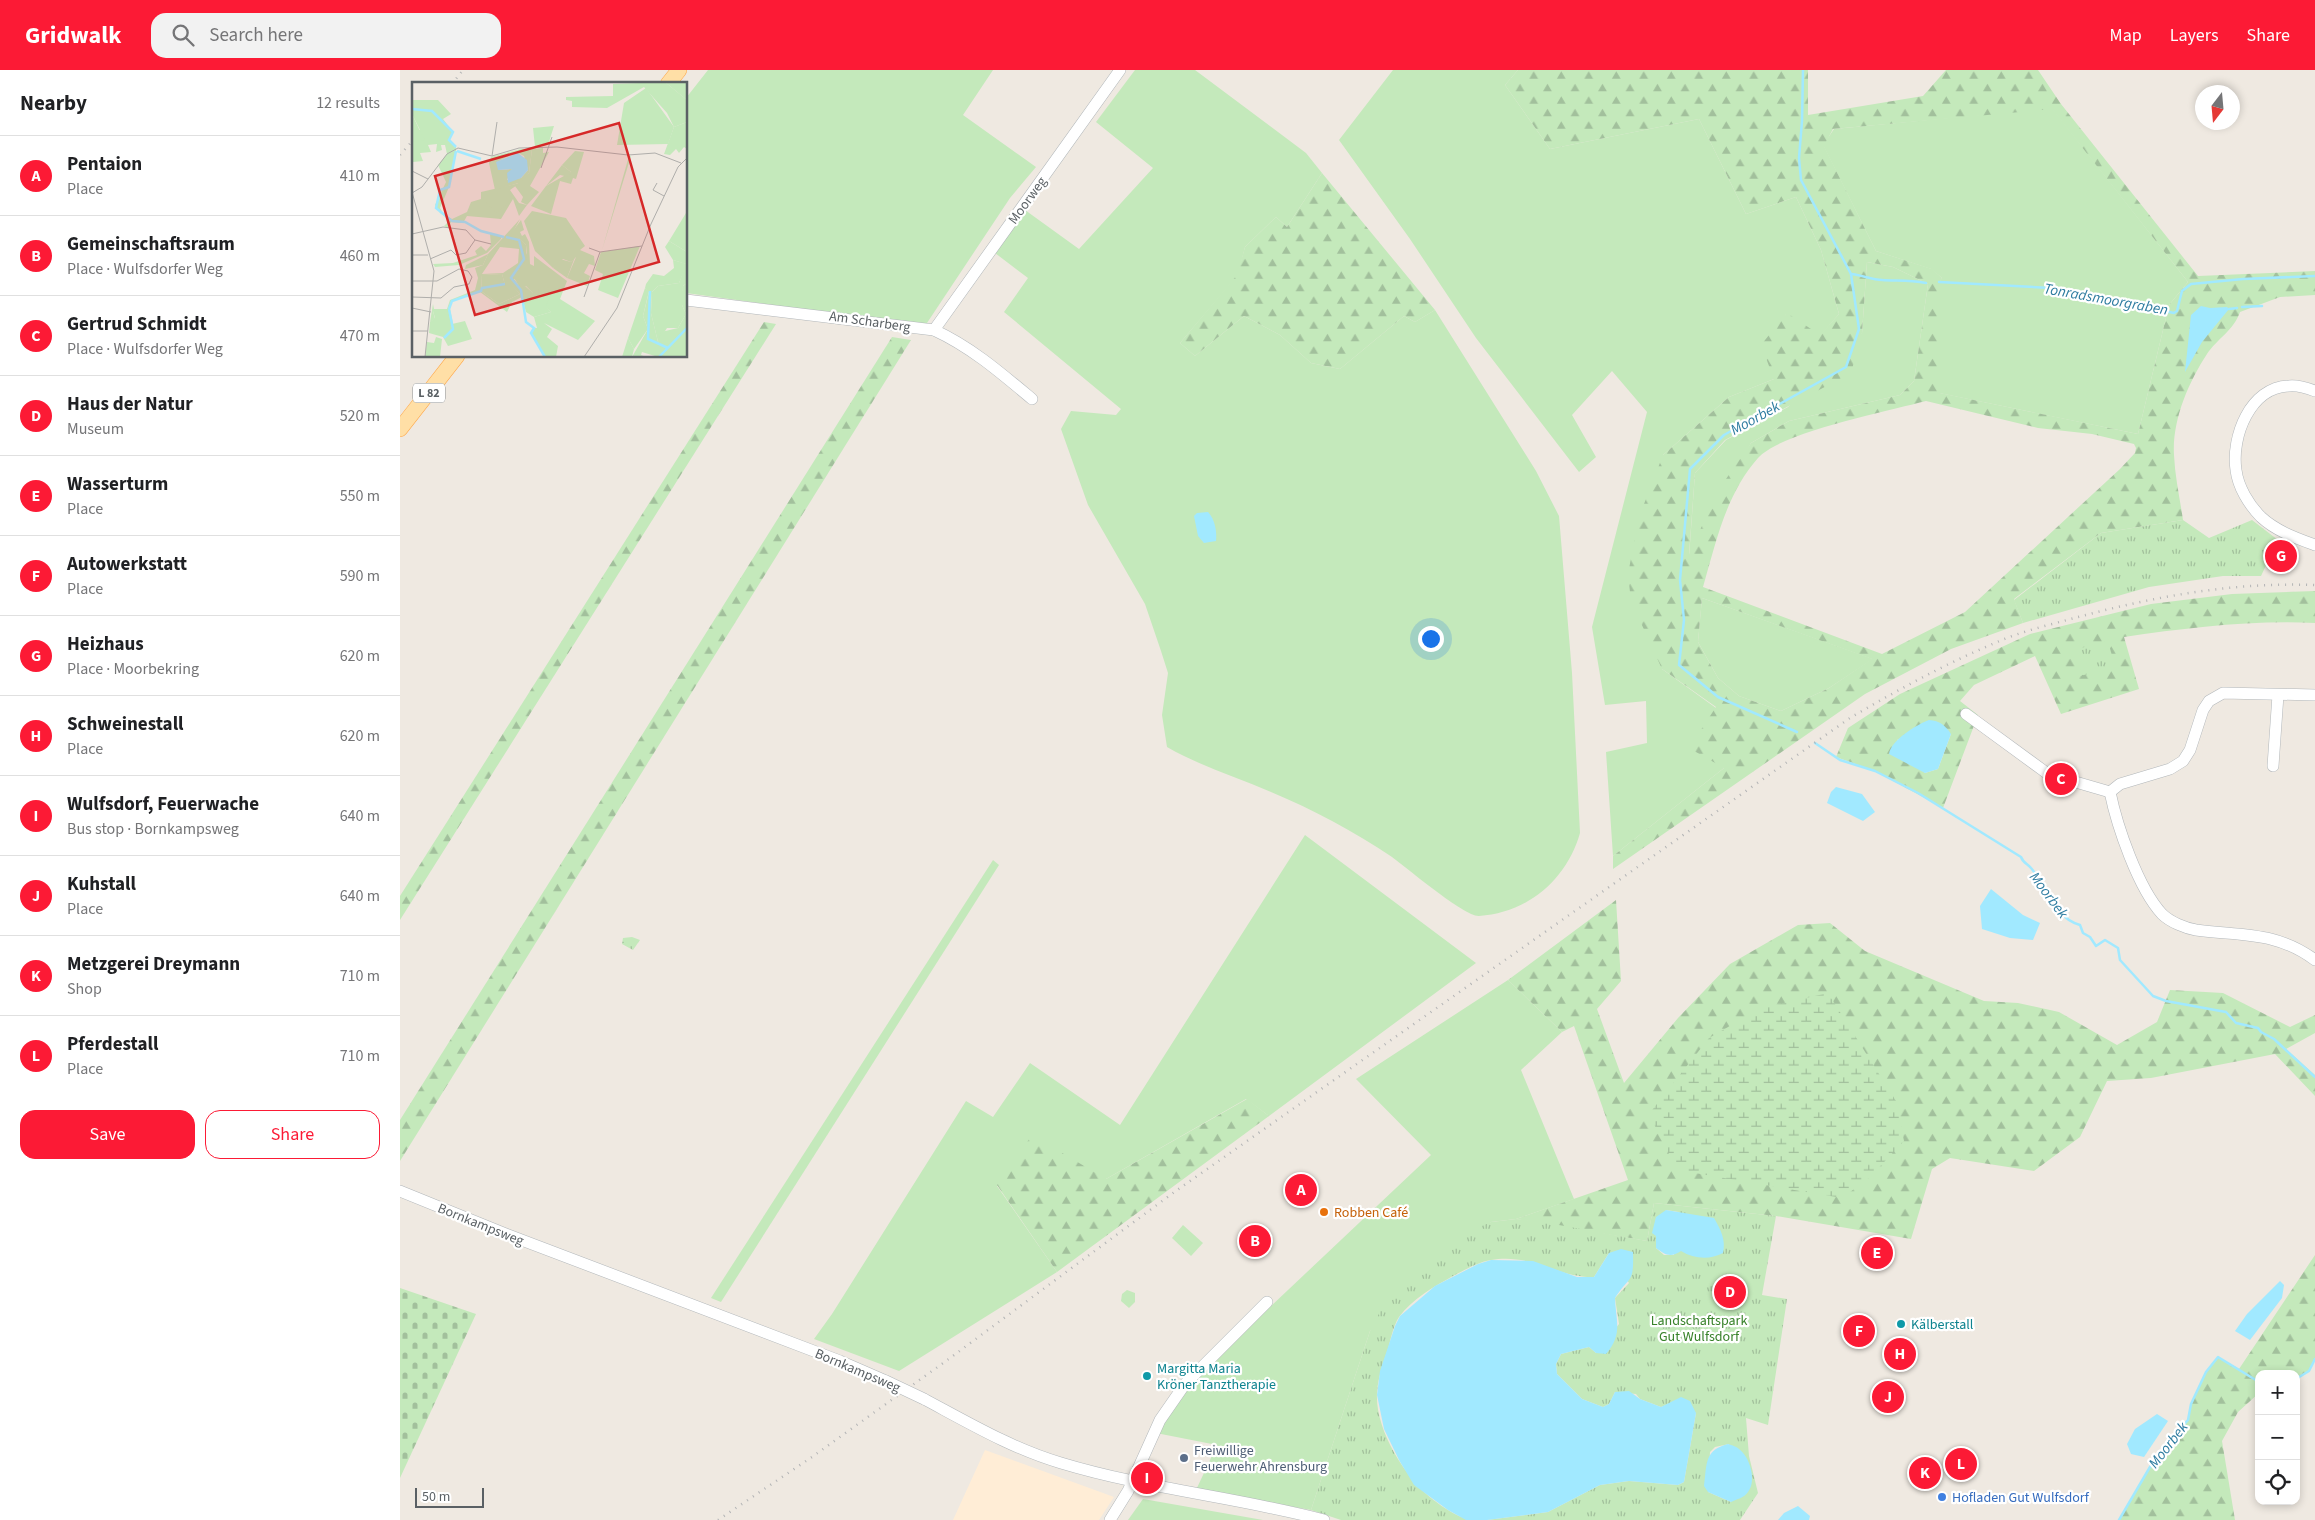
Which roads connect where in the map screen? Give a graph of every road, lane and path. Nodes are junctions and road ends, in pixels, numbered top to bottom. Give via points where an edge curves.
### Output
1 (679, 70) edge
2 (1120, 70) edge
3 (670, 82) edge
4 (688, 300) edge
5 (934, 330) junction
6 (455, 358) edge
7 (2315, 391) edge
8 (1032, 399) dead end
9 (400, 429) edge
10 (2315, 544) edge
11 (2278, 695) junction
12 (2315, 695) edge
13 (1966, 714) dead end
14 (2273, 766) dead end
15 (2110, 792) junction
16 (2315, 960) edge
17 (400, 1191) edge
18 (1267, 1302) dead end
19 (1130, 1482) junction
20 (1110, 1520) edge
21 (1324, 1520) edge

1 - 3 main road
2 - 5 street, Moorweg
4 - 5 street, Am Scharberg
5 - 8 street, Am Scharberg via 957,340
6 - 9 main road, L 82
7 - 10 street via 2288,386 2259,399 2242,425 2235,460 2241,486 2261,517 2281,530
11 - 12 street
11 - 14 street
11 - 15 street via 2223,693 2213,698 2203,710 2190,750 2183,761 2170,769 2120,784
13 - 15 street via 2048,774
15 - 16 street via 2118,828 2143,884 2162,914 2194,930 2270,937
17 - 19 street, Bornkampsweg, bridge via 840,1361 924,1399 1004,1441 1060,1463
18 - 19 street via 1184,1384 1160,1420
19 - 20 street
19 - 21 street, Bornkampsweg

